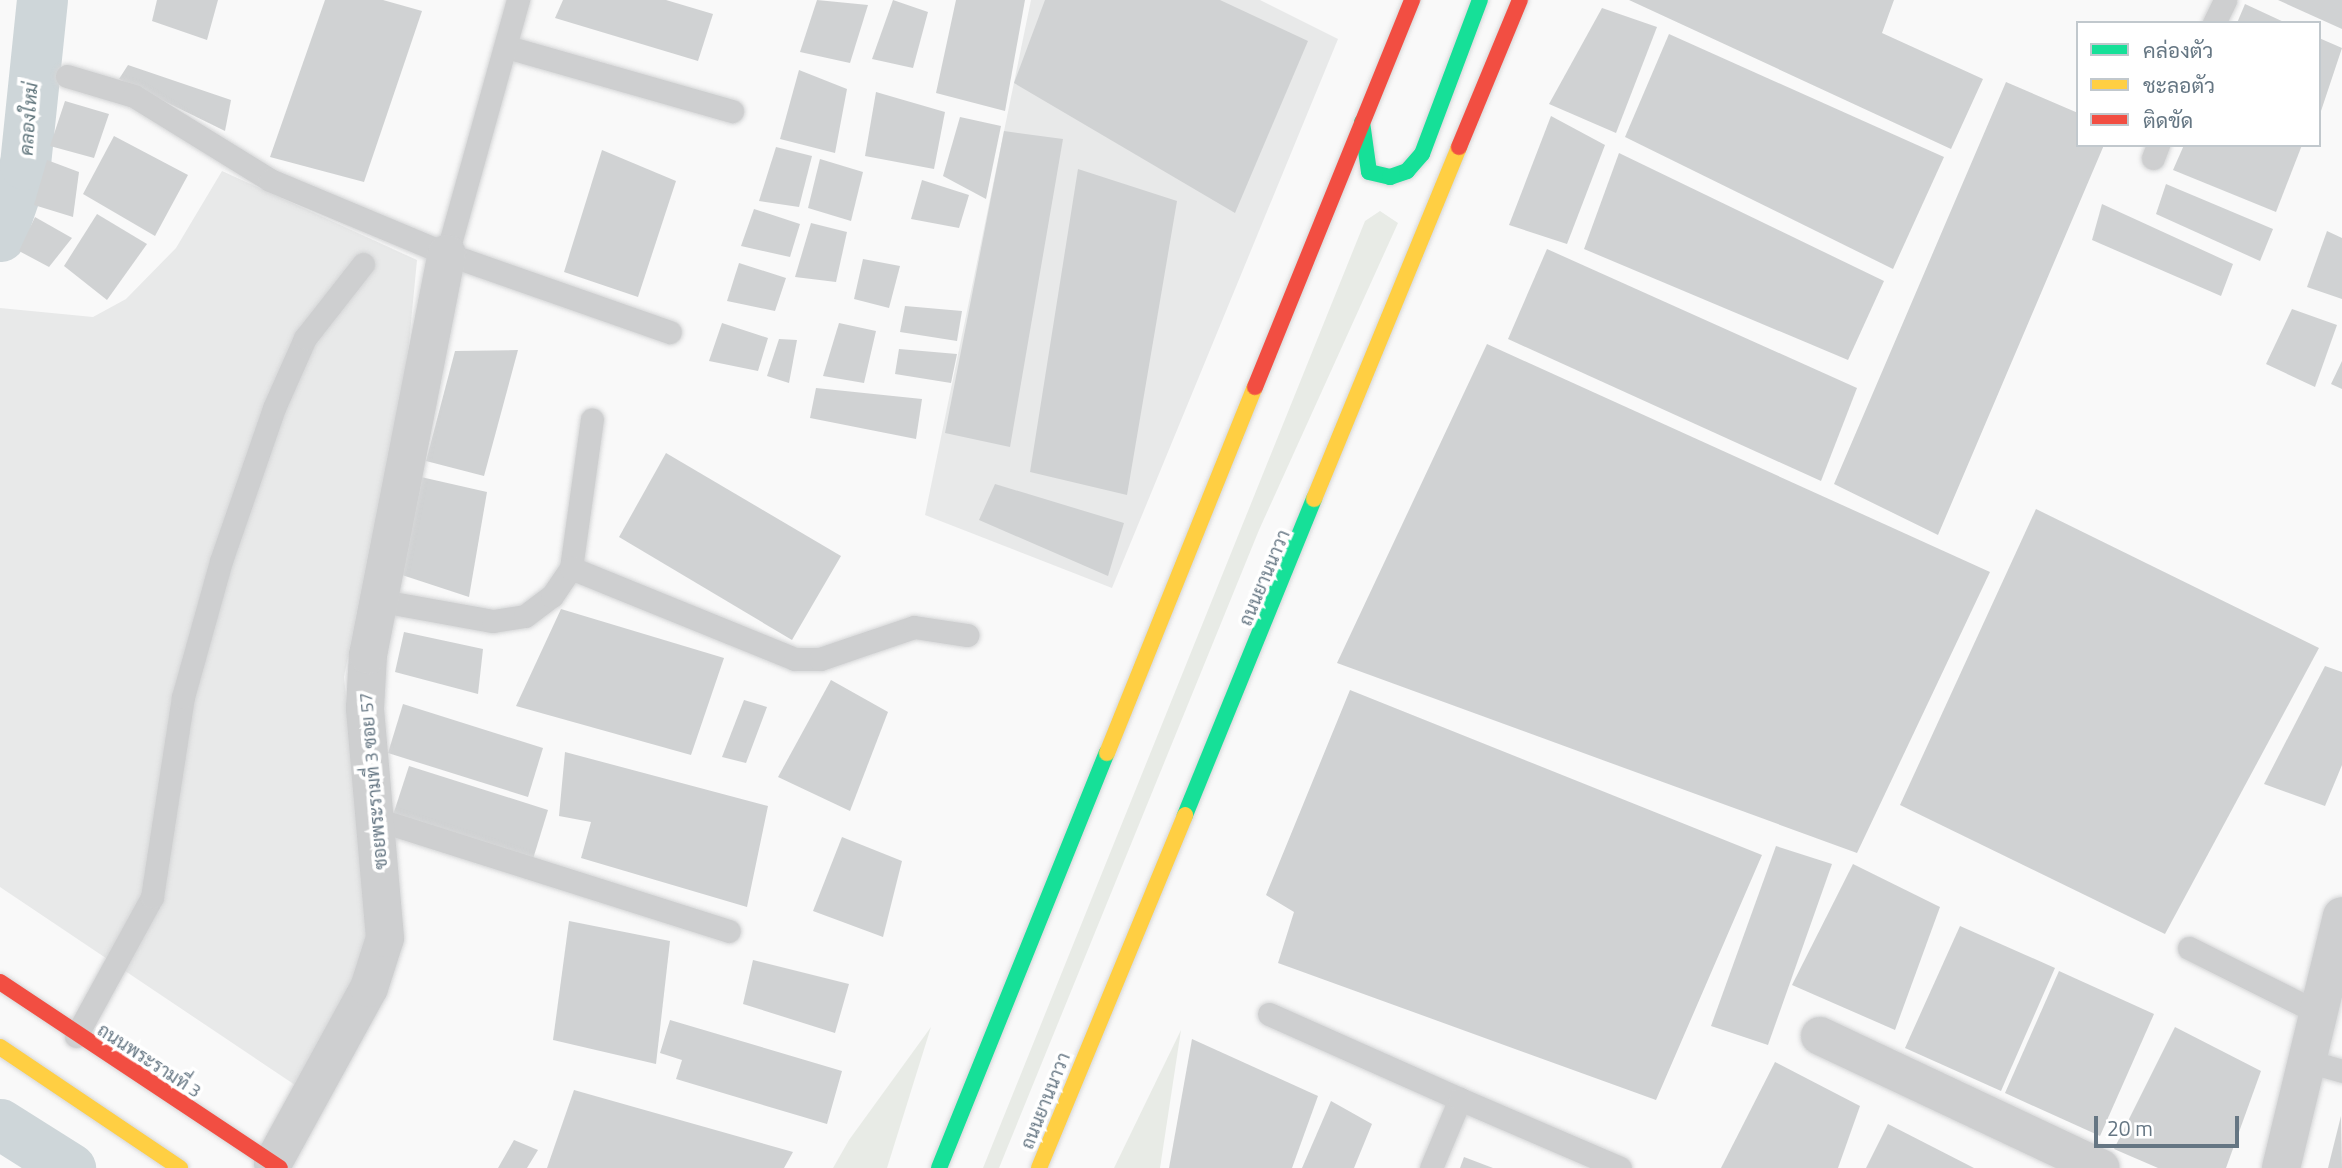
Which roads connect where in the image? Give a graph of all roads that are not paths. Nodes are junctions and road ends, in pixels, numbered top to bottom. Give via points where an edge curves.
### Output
1 (518, 0) edge
2 (1412, 0) edge
3 (1479, 0) edge
4 (1520, 0) edge
5 (2225, 0) edge
6 (2215, 21) edge
7 (507, 47) junction
8 (67, 76) dead end
9 (732, 111) dead end
10 (1362, 122) junction
11 (447, 254) junction
12 (363, 264) dead end
13 (670, 332) dead end
14 (592, 419) dead end
15 (571, 568) junction
16 (376, 600) junction
17 (967, 635) dead end
18 (376, 819) junction
19 (2342, 916) edge
20 (729, 930) dead end
21 (2189, 948) dead end
22 (0, 982) edge
23 (2315, 1011) junction
24 (1269, 1014) dead end
25 (76, 1036) junction
26 (1821, 1036) dead end
27 (0, 1047) edge
28 (2304, 1059) junction
29 (2342, 1071) edge
30 (1460, 1099) junction
31 (276, 1166) edge
32 (180, 1168) edge
33 (939, 1168) edge
34 (1039, 1168) edge
35 (1431, 1168) edge
36 (1620, 1168) edge
37 (2100, 1168) edge
38 (2281, 1168) edge

1 - 7 lane
2 - 10 main road
3 - 10 main road via 1422,153 1407,171 1390,177 1369,172
4 - 34 main road, ถนนยานนาวา
5 - 6 lane
7 - 9 lane
7 - 11 lane
8 - 11 lane via 134,96 270,180
10 - 33 main road
11 - 13 lane
11 - 16 street, ซอยพระรามที่ 3 ซอย 57
12 - 25 lane via 305,338 274,408 183,696 152,897
14 - 15 lane
15 - 16 lane via 552,596 525,615 493,621
15 - 17 lane via 795,659 820,659 914,627
16 - 18 street, ซอยพระรามที่ 3 ซอย 57 via 365,708
18 - 20 lane
18 - 31 street, ซอยพระรามที่ 3 ซอย 57 via 385,938 369,988
19 - 23 street
21 - 23 lane
22 - 25 main road, ถนนพระรามที่ 3
23 - 28 street
24 - 30 lane
25 - 31 main road, ถนนพระรามที่ 3
26 - 37 street
27 - 32 main road
28 - 29 lane
28 - 38 street
30 - 35 lane
30 - 36 lane

